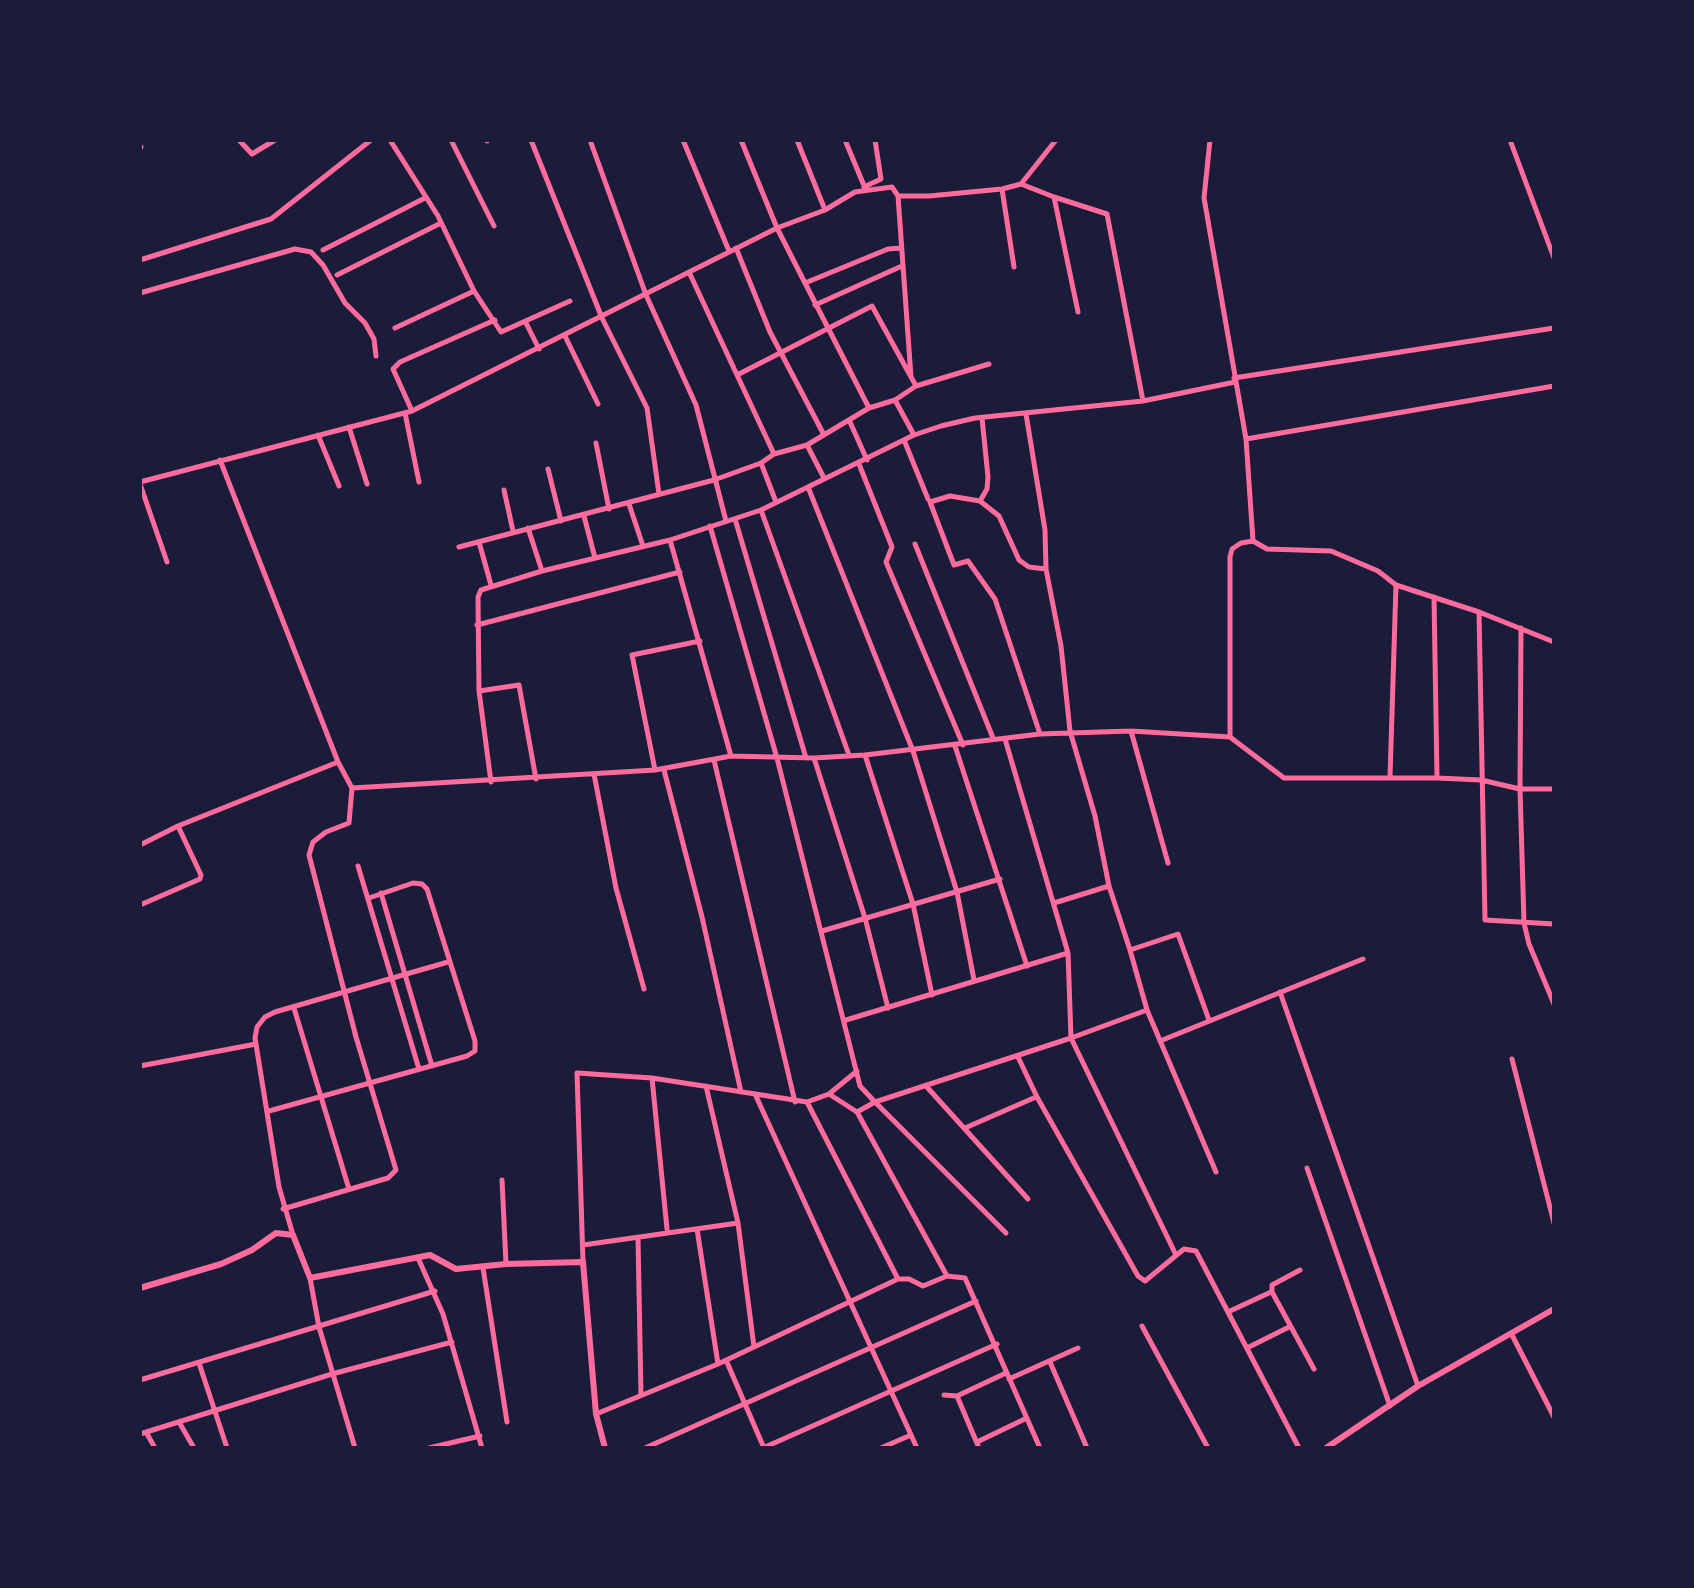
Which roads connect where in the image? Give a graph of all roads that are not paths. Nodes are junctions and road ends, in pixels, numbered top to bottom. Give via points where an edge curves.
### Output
1 (239, 140) edge
2 (275, 140) edge
3 (371, 140) edge
4 (390, 140) edge
5 (452, 140) edge
6 (531, 140) edge
7 (590, 140) edge
8 (684, 140) edge
9 (741, 140) edge
10 (797, 140) edge
11 (845, 140) edge
12 (875, 140) edge
13 (1056, 140) edge
14 (1210, 140) edge
15 (1510, 140) edge
16 (1021, 184) junction
17 (865, 188) junction
18 (1002, 189) junction
19 (898, 196) junction
20 (1054, 197) junction
21 (426, 198) junction
22 (825, 210) junction
23 (442, 223) junction
24 (494, 226) dead end
25 (777, 228) junction
26 (901, 248) junction
27 (323, 250) dead end
28 (733, 250) junction
29 (1554, 258) edge
30 (140, 260) edge
31 (902, 266) junction
32 (1014, 267) dead end
33 (689, 272) junction
34 (337, 275) dead end
35 (805, 283) junction
36 (474, 291) junction
37 (140, 294) edge
38 (646, 294) junction
39 (570, 301) dead end
40 (815, 305) junction
41 (1078, 312) dead end
42 (602, 318) junction
43 (495, 320) junction
44 (526, 323) junction
45 (395, 328) dead end
46 (1554, 328) edge
47 (826, 330) junction
48 (565, 336) junction
49 (539, 349) junction
50 (780, 352) junction
51 (376, 356) dead end
52 (989, 364) dead end
53 (737, 375) junction
54 (1235, 380) junction
55 (914, 384) junction
56 (1554, 386) edge
57 (896, 400) junction
58 (1143, 401) junction
59 (598, 404) dead end
60 (869, 408) junction
61 (408, 412) junction
62 (1026, 413) junction
63 (982, 418) junction
64 (850, 422) junction
65 (349, 427) junction
66 (318, 435) junction
67 (824, 435) junction
68 (914, 435) junction
69 (904, 440) junction
70 (1246, 440) junction
71 (596, 444) dead end
72 (807, 445) junction
73 (774, 454) junction
74 (220, 460) junction
75 (867, 460) junction
76 (762, 464) junction
77 (859, 464) junction
78 (548, 469) dead end
79 (824, 479) junction
80 (714, 480) junction
81 (419, 482) dead end
82 (140, 483) edge
83 (367, 484) dead end
84 (340, 486) dead end
85 (808, 487) junction
86 (504, 490) dead end
87 (659, 494) junction
88 (928, 499) dead end
89 (980, 501) junction
90 (776, 502) junction
91 (629, 504) junction
92 (609, 509) junction
93 (761, 510) junction
94 (584, 516) junction
95 (735, 519) junction
96 (561, 521) junction
97 (726, 522) junction
98 (710, 526) junction
99 (528, 528) junction
100 (513, 532) junction
101 (670, 540) junction
102 (1252, 541) junction
103 (479, 542) junction
104 (915, 544) dead end
105 (643, 546) junction
106 (459, 547) dead end
107 (595, 558) junction
108 (167, 562) dead end
109 (1046, 569) junction
110 (542, 571) junction
111 (680, 572) junction
112 (491, 585) junction
113 (1396, 585) junction
114 (1434, 597) junction
115 (1478, 612) junction
116 (477, 625) junction
117 (1522, 628) junction
118 (701, 641) junction
119 (1554, 642) edge
120 (478, 690) junction
121 (1070, 732) junction
122 (1131, 732) junction
123 (1040, 734) junction
124 (1230, 737) junction
125 (994, 738) junction
126 (1004, 739) junction
127 (959, 746) junction
128 (913, 750) junction
129 (848, 754) junction
130 (865, 755) junction
131 (731, 756) junction
132 (777, 758) junction
133 (810, 758) junction
134 (714, 760) junction
135 (338, 762) junction
136 (654, 770) junction
137 (664, 770) junction
138 (594, 774) junction
139 (1390, 778) junction
140 (1437, 778) junction
141 (536, 779) junction
142 (1481, 780) junction
143 (491, 782) junction
144 (352, 788) junction
145 (1520, 789) junction
146 (1554, 789) edge
147 (178, 826) junction
148 (140, 844) edge
149 (1168, 863) dead end
150 (358, 866) dead end
151 (1000, 879) junction
152 (1109, 886) junction
153 (957, 892) junction
154 (382, 894) junction
155 (369, 898) junction
156 (1054, 903) junction
157 (912, 904) junction
158 (140, 906) edge
159 (865, 918) junction
160 (1524, 922) junction
161 (1554, 924) edge
162 (822, 931) junction
163 (1130, 950) junction
164 (1068, 952) junction
165 (1363, 959) dead end
166 (448, 962) junction
167 (1027, 966) junction
168 (405, 974) junction
169 (392, 978) junction
170 (974, 980) junction
171 (644, 990) dead end
172 (344, 992) junction
173 (1280, 992) junction
174 (932, 995) junction
175 (1554, 1004) edge
176 (294, 1008) junction
177 (888, 1008) junction
178 (1148, 1010) junction
179 (845, 1020) junction
180 (1209, 1020) junction
181 (1072, 1038) junction
182 (1160, 1041) junction
183 (256, 1044) junction
184 (1018, 1057) junction
185 (1512, 1060) dead end
186 (140, 1066) edge
187 (432, 1066) junction
188 (419, 1070) junction
189 (856, 1071) junction
190 (652, 1078) junction
191 (370, 1083) junction
192 (706, 1086) junction
193 (926, 1086) junction
194 (741, 1093) junction
195 (755, 1094) junction
196 (830, 1094) junction
197 (321, 1097) junction
198 (1037, 1097) junction
199 (795, 1102) junction
200 (807, 1102) junction
201 (875, 1102) junction
202 (269, 1111) junction
203 (857, 1112) junction
204 (965, 1128) junction
205 (1307, 1168) dead end
206 (1216, 1172) dead end
207 (502, 1180) dead end
208 (349, 1189) junction
209 (1028, 1199) dead end
210 (283, 1208) junction
211 (738, 1223) junction
212 (1554, 1224) edge
213 (696, 1229) junction
214 (667, 1230) junction
215 (1006, 1233) dead end
216 (293, 1235) junction
217 (638, 1238) junction
218 (582, 1245) junction
219 (1176, 1254) junction
220 (418, 1258) junction
221 (583, 1262) junction
222 (506, 1264) junction
223 (482, 1268) junction
224 (1300, 1270) dead end
225 (948, 1276) junction
226 (310, 1278) junction
227 (898, 1280) junction
228 (140, 1288) edge
229 (434, 1291) junction
230 (1272, 1292) junction
231 (852, 1301) junction
232 (976, 1301) junction
233 (1552, 1311) edge
234 (1228, 1312) junction
235 (1554, 1321) edge
236 (1142, 1326) dead end
237 (319, 1327) junction
238 (1288, 1328) junction
239 (1511, 1333) junction
240 (452, 1342) junction
241 (997, 1344) junction
242 (871, 1347) junction
243 (754, 1348) junction
244 (1078, 1348) dead end
245 (1247, 1348) junction
246 (726, 1360) junction
247 (1050, 1362) junction
248 (199, 1363) junction
249 (718, 1364) junction
250 (1314, 1369) dead end
251 (332, 1374) junction
252 (1008, 1376) junction
253 (140, 1380) edge
254 (1418, 1386) junction
255 (890, 1391) junction
256 (944, 1395) dead end
257 (957, 1396) junction
258 (641, 1397) junction
259 (745, 1404) junction
260 (1390, 1406) junction
261 (215, 1411) junction
262 (596, 1414) junction
263 (1554, 1417) edge
264 (1027, 1418) junction
265 (178, 1422) junction
266 (507, 1422) dead end
267 (143, 1433) edge
268 (911, 1434) junction
269 (481, 1436) junction
270 (978, 1445) edge
271 (1338, 1445) edge
272 (155, 1448) edge
273 (194, 1448) edge
274 (227, 1448) edge
275 (354, 1448) edge
276 (429, 1448) edge
277 (482, 1448) edge
278 (606, 1448) edge
279 (645, 1448) edge
280 (764, 1448) edge
281 (882, 1448) edge
282 (917, 1448) edge
283 (1040, 1448) edge
284 (1088, 1448) edge
285 (1208, 1448) edge
286 (1298, 1448) edge
287 (1326, 1448) edge

1 - 2 street via 252,154
3 - 30 street via 271,219
4 - 21 street
5 - 24 street
6 - 42 street
7 - 38 street
8 - 28 street
9 - 25 street
10 - 22 street
11 - 17 street
12 - 17 street via 881,179
13 - 16 street
14 - 54 street via 1204,198
15 - 29 street
16 - 18 street
16 - 20 street
17 - 19 street via 892,187
17 - 22 street
18 - 19 street
18 - 32 street
19 - 26 street
20 - 41 street
20 - 58 street via 1107,214
21 - 23 street
21 - 27 street
22 - 25 street
23 - 34 street
23 - 36 street
25 - 28 street
25 - 35 street
26 - 31 street
26 - 35 street
28 - 33 street
28 - 50 street
31 - 40 street
31 - 55 street
33 - 38 street
33 - 53 street
35 - 40 street
36 - 43 street
36 - 45 street
37 - 51 street via 296,249 310,252 365,323
38 - 42 street
38 - 80 street via 696,405
39 - 44 street
40 - 47 street
42 - 48 street
42 - 87 street via 647,408
43 - 44 street via 501,332
43 - 61 street via 393,369
44 - 49 street
46 - 54 street
47 - 50 street
47 - 55 street via 872,306
47 - 60 street
48 - 49 street
48 - 59 street
49 - 61 street
50 - 53 street
50 - 67 street
52 - 55 street
53 - 73 street
54 - 58 street
54 - 70 street
55 - 57 street
56 - 70 street
57 - 60 street
57 - 68 street
58 - 62 street
60 - 64 street
61 - 65 street
61 - 81 street
62 - 63 street
62 - 109 street
63 - 68 street
63 - 89 street via 988,478
64 - 67 street
64 - 75 street
65 - 66 street
65 - 83 street
66 - 74 street
66 - 84 street
67 - 72 street
68 - 69 street
69 - 75 street
69 - 88 street
70 - 102 street
71 - 92 street
72 - 73 street
72 - 79 street
73 - 76 street
74 - 82 street
74 - 135 street
75 - 77 street
76 - 80 street
76 - 90 street
77 - 79 street
77 - 127 street via 892,547 886,562
78 - 96 street
79 - 85 street
80 - 87 street
80 - 97 street
82 - 108 street
85 - 90 street
85 - 128 street
86 - 100 street
87 - 91 street
89 - 109 street via 999,516 1019,560
89 - 123 street via 950,496 930,502 954,565 968,561 995,599
90 - 93 street
91 - 92 street
91 - 105 street
92 - 94 street
93 - 95 street
93 - 129 street
94 - 96 street
94 - 107 street
95 - 97 street
95 - 133 street
96 - 99 street
97 - 98 street
98 - 101 street
98 - 132 street
99 - 100 street
99 - 110 street
100 - 103 street
101 - 105 street
101 - 111 street
102 - 113 street via 1267,549 1331,550
102 - 124 street via 1232,549 1230,557
103 - 106 street
103 - 112 street
104 - 125 street
105 - 107 street
107 - 110 street
109 - 121 street
110 - 112 street
111 - 116 street
111 - 118 street
112 - 116 street via 478,597
113 - 114 street
113 - 139 street
114 - 115 street
114 - 140 street
115 - 117 street
115 - 142 street
116 - 120 street
117 - 119 street
117 - 145 street
118 - 131 street
118 - 136 street via 632,655
120 - 141 street via 519,685
120 - 143 street
121 - 122 street
121 - 123 street
121 - 152 street
122 - 124 street
122 - 149 street
123 - 126 street
124 - 139 street via 1284,778
125 - 126 street
125 - 127 street
126 - 156 street
127 - 128 street
127 - 151 street
128 - 130 street
128 - 153 street
129 - 130 street
129 - 133 street
130 - 157 street
131 - 132 street
131 - 134 street
132 - 133 street
132 - 162 street
133 - 159 street
134 - 137 street
134 - 199 street
135 - 144 street
135 - 147 street
136 - 137 street
136 - 138 street
137 - 194 street
138 - 141 street
138 - 171 street
139 - 140 street
140 - 142 street
141 - 143 street
142 - 145 street
142 - 160 street via 1485,920
143 - 144 street
144 - 172 street via 349,823 313,842 309,855
145 - 146 street
145 - 160 street
147 - 148 street
147 - 158 street via 200,880
150 - 155 street
151 - 153 street
151 - 167 street
152 - 156 street
152 - 163 street
153 - 157 street
153 - 170 street
154 - 155 street
154 - 166 street via 413,882 425,886
154 - 168 street
155 - 169 street
156 - 164 street
157 - 159 street
157 - 174 street
159 - 162 street
159 - 177 street
160 - 161 street
160 - 175 street
162 - 179 street
163 - 178 street
163 - 180 street via 1178,934
164 - 167 street
164 - 181 street
165 - 173 street
166 - 168 street
166 - 187 street via 476,1048
167 - 170 street
168 - 169 street
168 - 187 street
169 - 172 street
169 - 188 street
170 - 174 street
172 - 176 street
172 - 191 street
173 - 180 street
173 - 254 street
174 - 177 street
176 - 183 street via 264,1017
176 - 197 street
177 - 179 street
178 - 181 street
178 - 182 street
179 - 189 street
180 - 182 street
181 - 184 street
181 - 219 street
182 - 206 street
183 - 186 street
183 - 202 street
184 - 193 street
184 - 198 street
185 - 212 street
187 - 188 street
188 - 191 street
189 - 196 street
189 - 201 street
190 - 192 street
190 - 214 street
190 - 218 street via 577,1073
191 - 197 street
191 - 208 street via 396,1170
192 - 194 street
192 - 211 street
193 - 201 street
193 - 204 street
194 - 195 street
195 - 199 street
195 - 231 street
196 - 200 street
196 - 203 street
197 - 202 street
197 - 208 street
198 - 204 street
198 - 219 street via 1138,1276 1144,1280
199 - 200 street
200 - 227 street
201 - 203 street
201 - 215 street
202 - 210 street
203 - 225 street
204 - 209 street
205 - 260 street
207 - 222 street
208 - 210 street
210 - 216 street
211 - 213 street
211 - 243 street
213 - 214 street
213 - 249 street
214 - 217 street
216 - 226 street
216 - 228 street via 276,1233 221,1264
217 - 218 street
217 - 258 street
218 - 221 street
219 - 234 street via 1196,1250
220 - 223 street
220 - 226 street
220 - 229 street
221 - 222 street
221 - 262 street
222 - 223 street
223 - 266 street
224 - 230 street via 1272,1285
225 - 227 street via 923,1286
225 - 232 street via 966,1278
226 - 237 street
227 - 231 street
229 - 237 street
229 - 240 street
230 - 234 street
230 - 238 street
231 - 242 street
231 - 243 street
232 - 241 street
232 - 242 street
233 - 235 street
233 - 239 street
234 - 245 street
236 - 285 street
237 - 248 street
237 - 251 street
238 - 245 street
238 - 250 street
239 - 254 street
239 - 263 street
240 - 251 street
240 - 269 street
241 - 252 street
241 - 255 street
242 - 255 street
242 - 259 street
243 - 246 street
244 - 247 street
245 - 286 street
246 - 249 street
246 - 259 street
247 - 252 street
247 - 284 street
248 - 253 street
248 - 261 street
249 - 258 street
251 - 261 street
251 - 275 street
252 - 257 street
252 - 264 street
254 - 260 street
255 - 268 street
255 - 280 street
256 - 257 street
257 - 270 street
258 - 262 street
259 - 279 street
259 - 280 street
260 - 271 street
261 - 265 street
261 - 274 street
262 - 278 street
264 - 270 street
264 - 283 street
265 - 267 street
265 - 273 street
267 - 272 street
268 - 281 street
268 - 282 street
269 - 276 street
269 - 277 street
271 - 287 street

